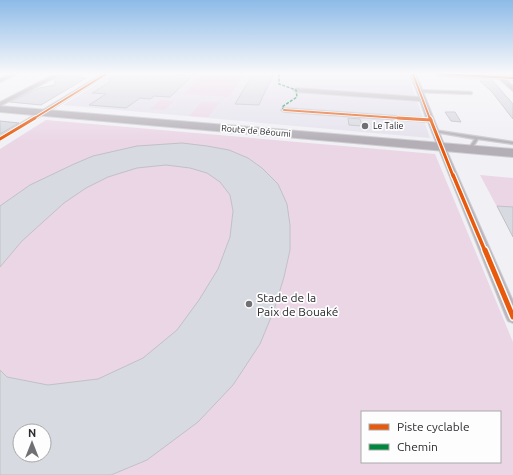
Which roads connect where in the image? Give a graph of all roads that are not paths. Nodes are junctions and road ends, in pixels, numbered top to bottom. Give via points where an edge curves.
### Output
1 (15, 96) edge
2 (70, 96) edge
3 (383, 96) edge
4 (422, 96) edge
5 (423, 99) junction
6 (0, 104) edge
7 (0, 109) edge
8 (284, 110) dead end
9 (44, 112) junction
10 (431, 120) junction
11 (435, 131) junction
12 (477, 138) junction
13 (0, 139) edge
14 (513, 144) edge
15 (441, 147) junction
16 (470, 150) junction
17 (513, 153) edge
18 (513, 317) edge

1 - 6 street
2 - 9 street
3 - 5 street
4 - 5 street
5 - 10 street
7 - 9 main road, Route de Béoumi
8 - 10 street
9 - 13 street
9 - 15 main road, Route de Béoumi
10 - 11 street
11 - 12 lane
11 - 15 street
12 - 14 lane
12 - 16 lane
15 - 16 main road, Route de Béoumi
15 - 18 street
16 - 17 main road, Route de Béoumi

